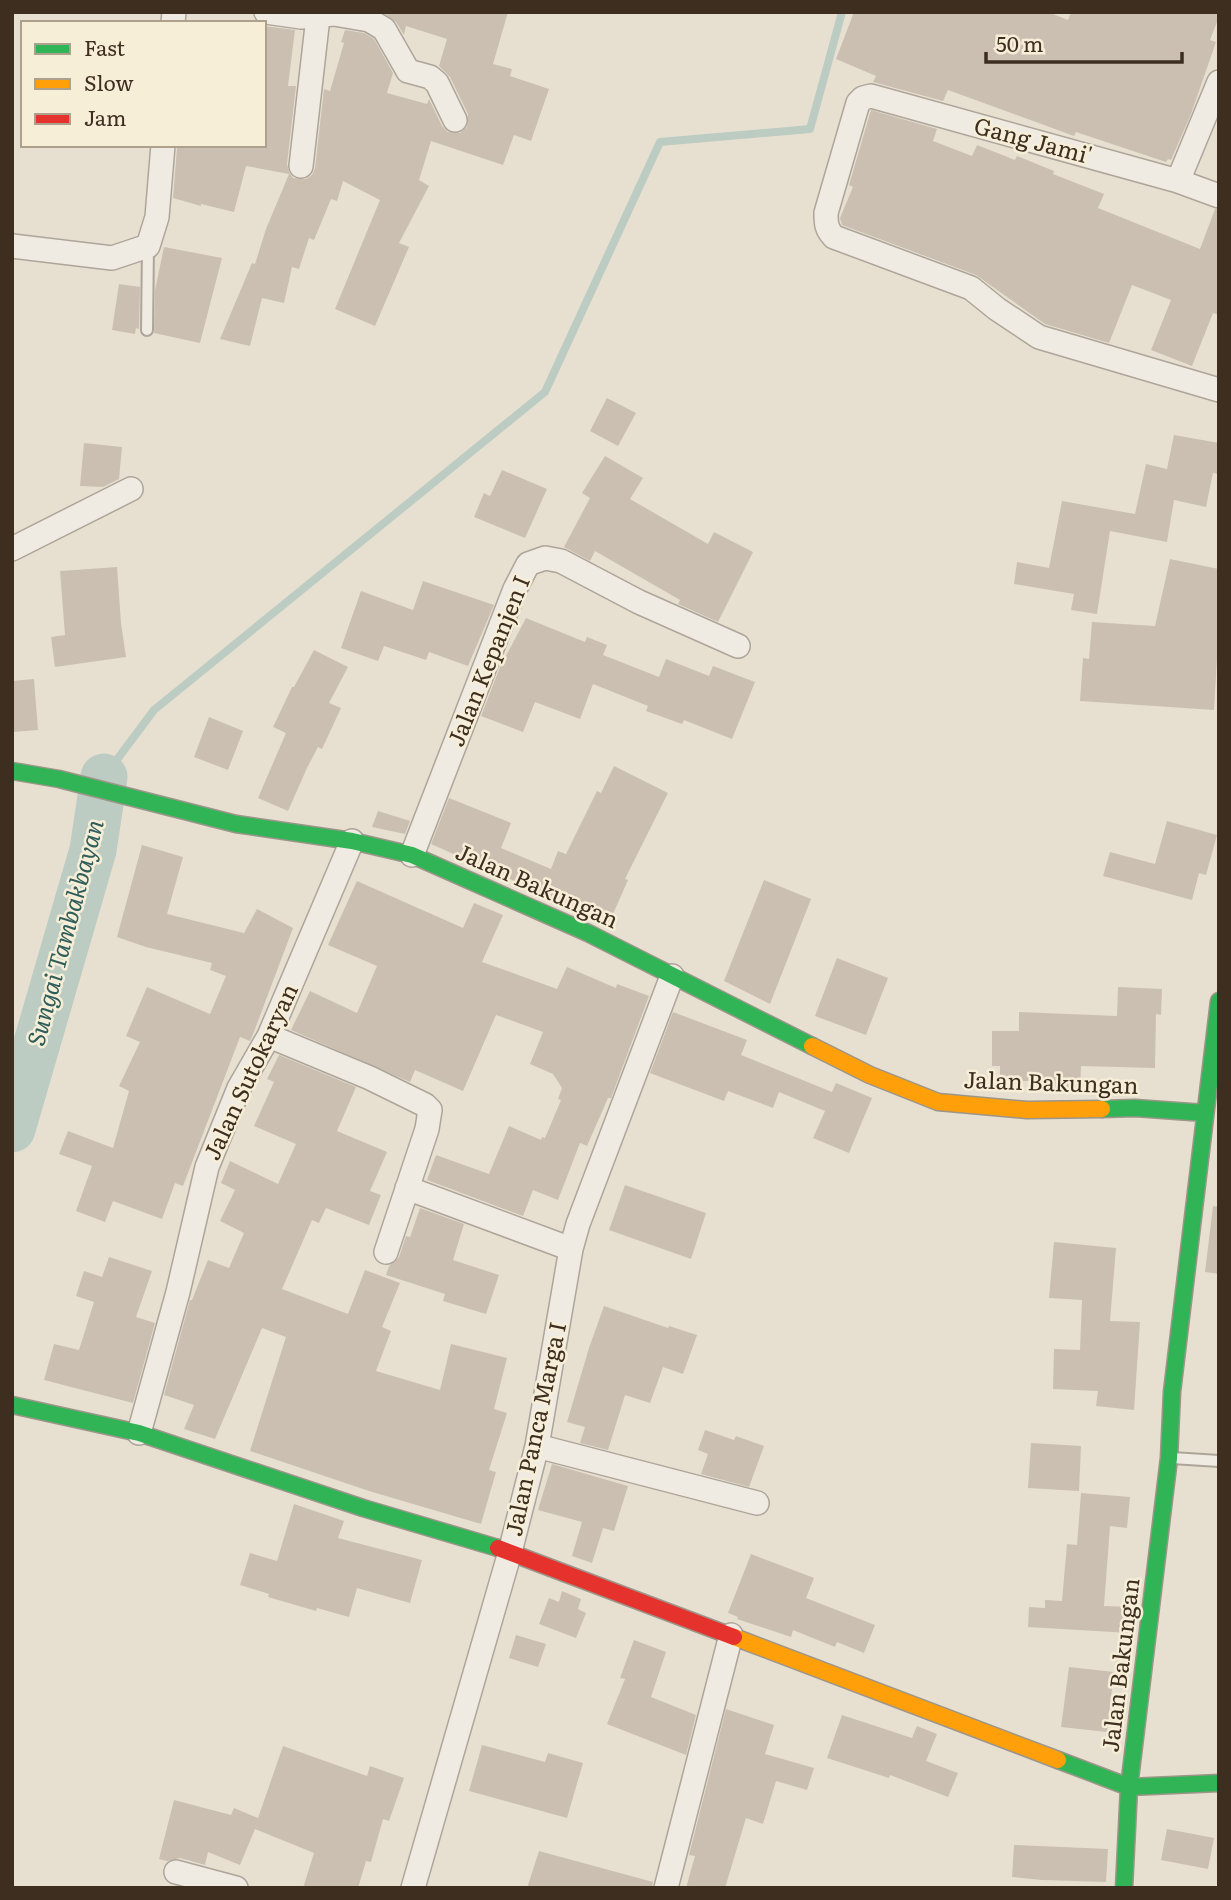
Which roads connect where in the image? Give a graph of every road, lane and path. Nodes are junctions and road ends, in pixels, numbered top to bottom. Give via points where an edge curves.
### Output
1 (266, 12) edge
2 (370, 16) edge
3 (318, 17) junction
4 (1219, 82) edge
5 (455, 120) dead end
6 (163, 147) edge
7 (301, 166) dead end
8 (1178, 181) junction
9 (1219, 196) edge
10 (12, 246) edge
11 (148, 246) junction
12 (147, 330) dead end
13 (1219, 390) edge
14 (131, 489) dead end
15 (12, 549) edge
16 (738, 646) dead end
17 (12, 771) edge
18 (352, 841) junction
19 (412, 855) junction
20 (672, 976) junction
21 (1219, 1001) edge
22 (269, 1036) junction
23 (1205, 1113) junction
24 (407, 1188) junction
25 (572, 1249) junction
26 (386, 1252) dead end
27 (12, 1405) edge
28 (139, 1433) junction
29 (537, 1446) junction
30 (1169, 1458) junction
31 (1219, 1461) edge
32 (757, 1503) dead end
33 (510, 1552) junction
34 (731, 1635) junction
35 (1219, 1783) edge
36 (1129, 1787) junction
37 (176, 1872) dead end
38 (236, 1888) edge
39 (413, 1888) edge
40 (666, 1888) edge
41 (1124, 1888) edge

1 - 3 street
2 - 3 street
2 - 5 street via 384,29 408,71 437,83
3 - 7 street
4 - 8 street
6 - 11 street via 157,217
8 - 9 street, Gang Jami'
8 - 13 street, Gang Jami' via 871,96 858,103 826,212 828,231 971,288 1039,337
10 - 11 street via 112,258
11 - 12 lane
14 - 15 street
16 - 19 street, Jalan Kepanjen I via 561,561 545,558 528,564
17 - 18 main road, Jalan Bakungan via 236,824
18 - 19 main road, Jalan Bakungan
18 - 22 street, Jalan Sutokaryan
19 - 20 main road, Jalan Bakungan via 588,933
20 - 23 main road, Jalan Bakungan via 870,1075 939,1101 1027,1110 1135,1108
20 - 25 street, Jalan Panca Marga I
21 - 23 main road
22 - 24 street via 370,1078 430,1110
22 - 28 street, Jalan Sutokaryan via 239,1088 207,1167
23 - 30 main road, Jalan Bakungan via 1172,1392
24 - 25 street
24 - 26 street
25 - 29 street, Jalan Panca Marga I
27 - 28 main road
28 - 33 main road
29 - 32 street
29 - 33 street, Jalan Panca Marga I
30 - 31 lane
30 - 36 main road, Jalan Bakungan
33 - 34 main road
33 - 39 street, Jalan Panca Marga I
34 - 36 main road
34 - 40 street
35 - 36 main road
36 - 41 main road, Jalan Bakungan
37 - 38 street

